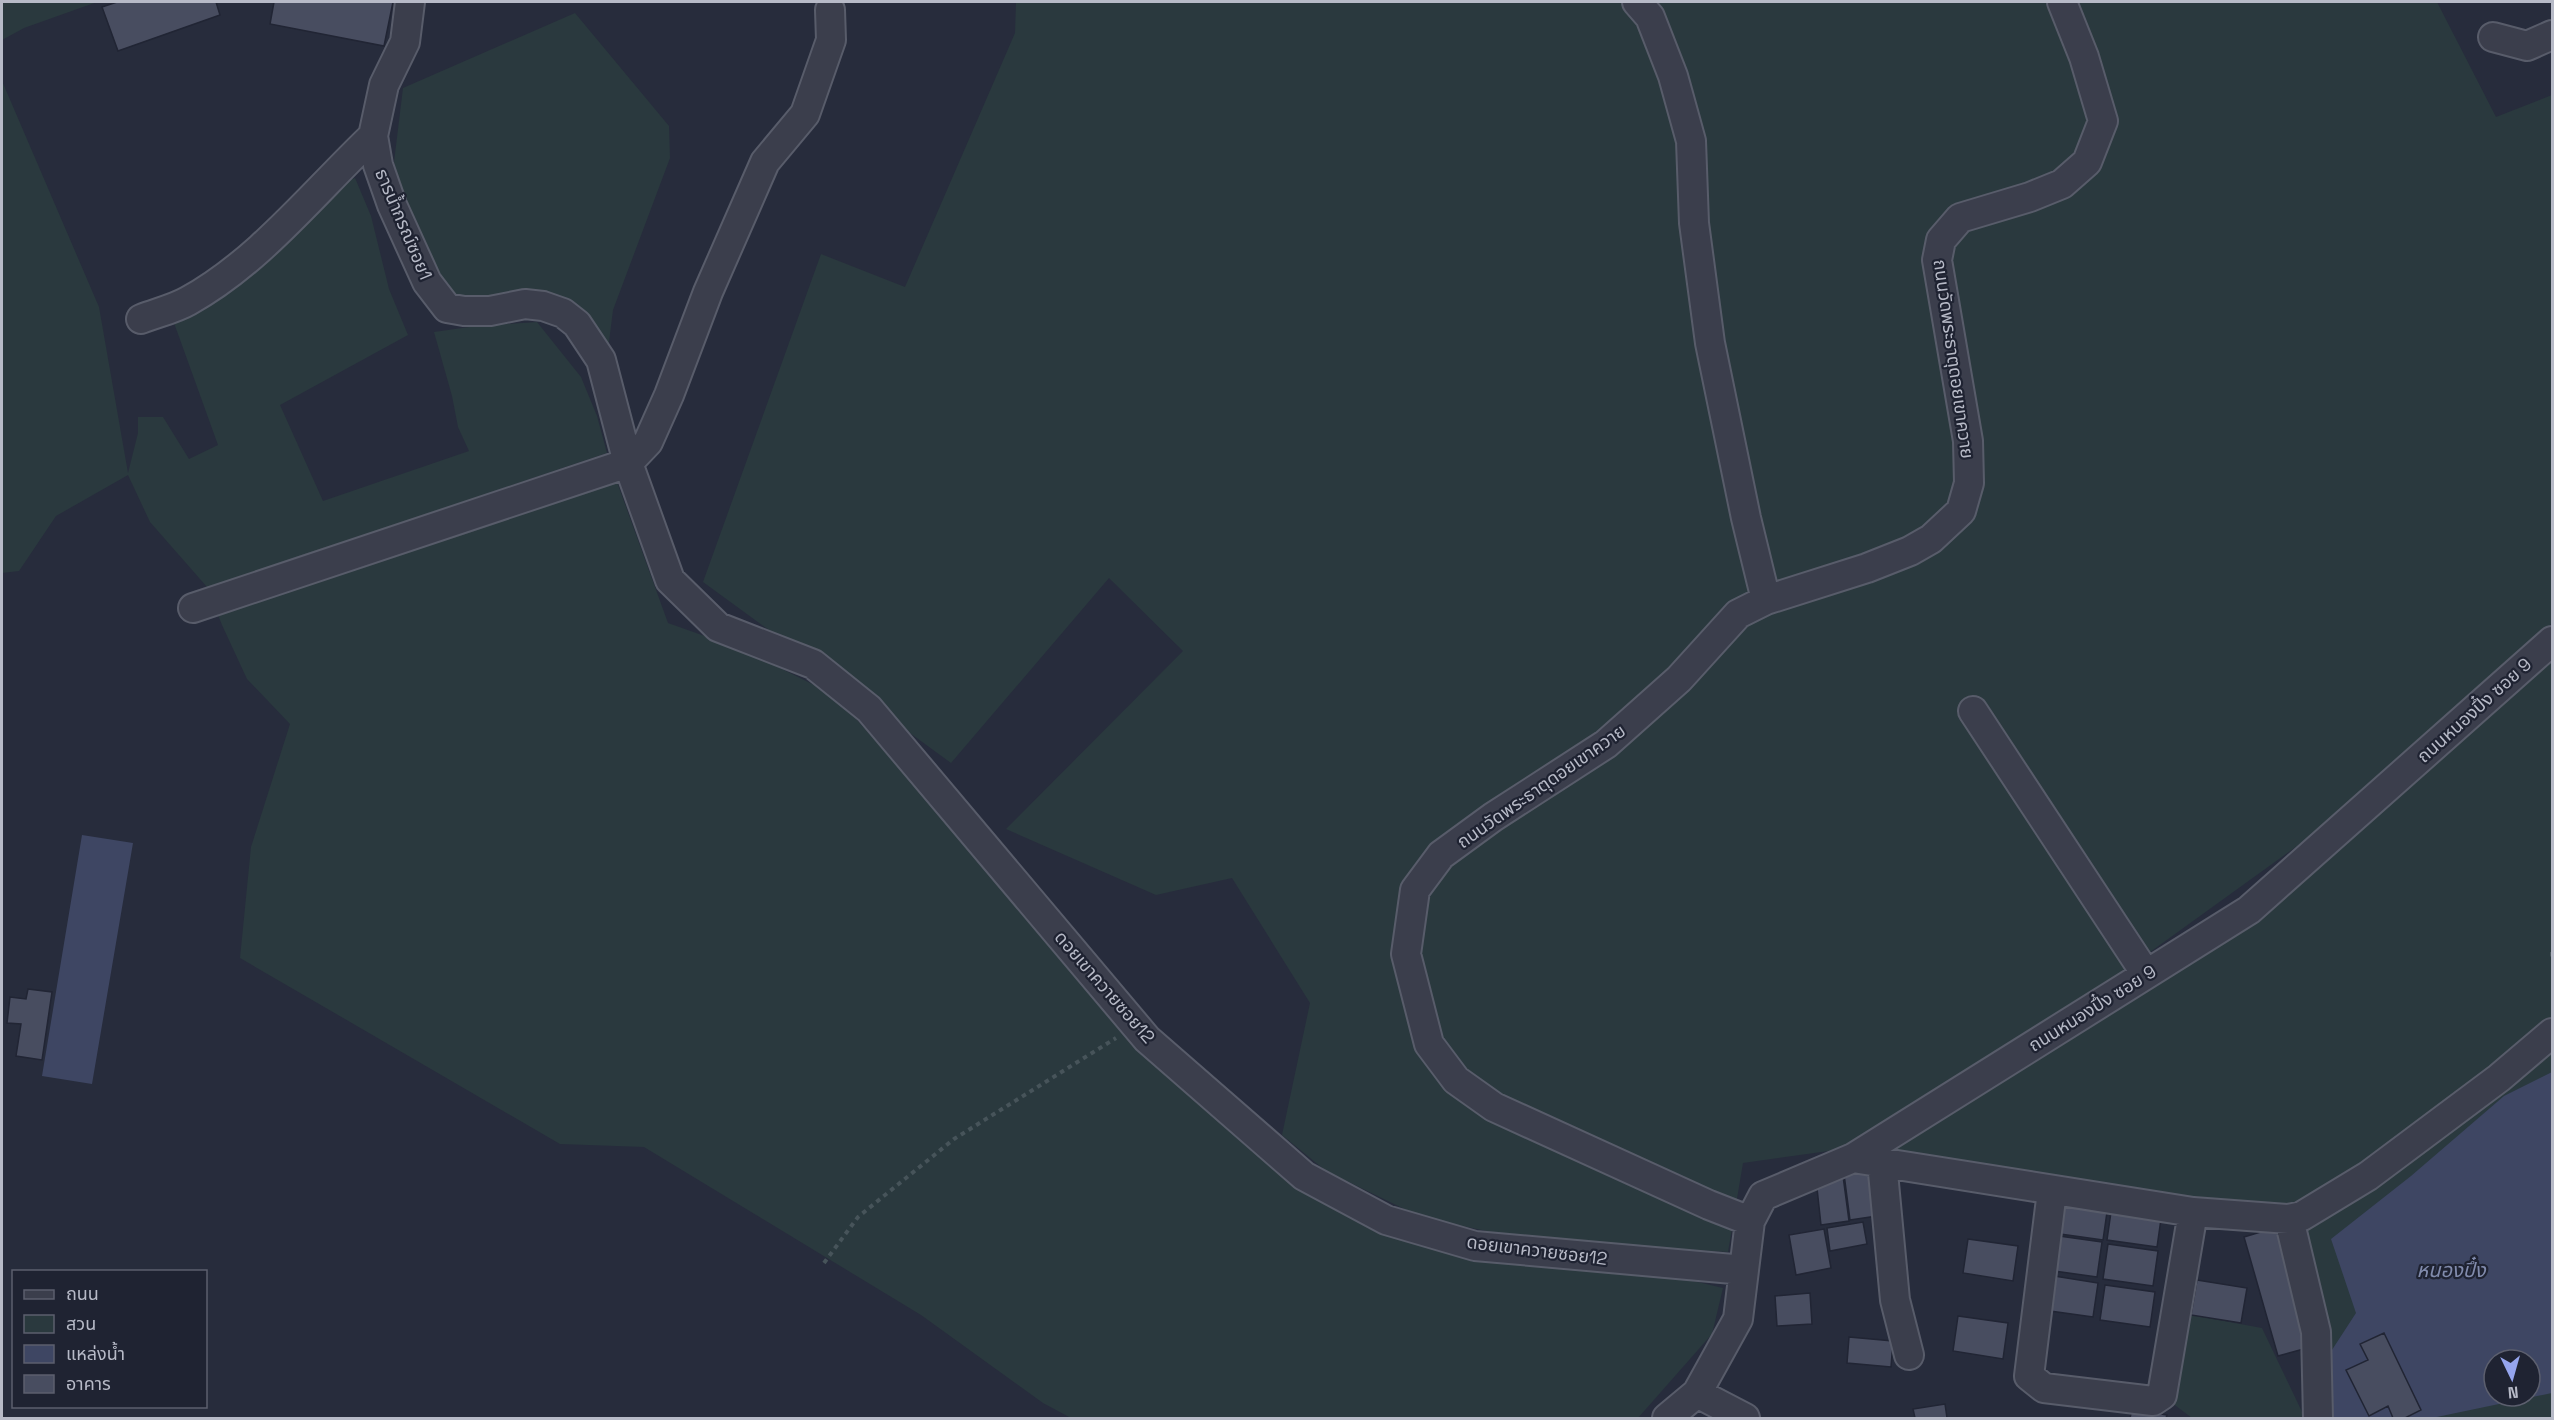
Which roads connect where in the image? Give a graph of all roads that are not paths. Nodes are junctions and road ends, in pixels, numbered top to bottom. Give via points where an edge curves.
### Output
1 (410, 2) edge
2 (1637, 2) edge
3 (2062, 2) edge
4 (830, 10) dead end
5 (2553, 35) edge
6 (2493, 37) dead end
7 (373, 136) junction
8 (141, 319) dead end
9 (628, 463) junction
10 (1766, 600) junction
11 (193, 608) dead end
12 (2553, 641) edge
13 (1973, 711) dead end
14 (2146, 974) junction
15 (2553, 1033) edge
16 (1853, 1158) junction
17 (1882, 1162) junction
18 (2052, 1191) junction
19 (2193, 1212) junction
20 (2289, 1219) junction
21 (1750, 1221) junction
22 (1744, 1270) junction
23 (1909, 1354) dead end
24 (1697, 1393) junction
25 (1667, 1419) edge
26 (1745, 1419) edge
27 (2318, 1419) edge

1 - 7 street, ธารน้ำกรณ์ซอย1 via 405,42 384,85
2 - 10 street via 1650,17 1673,76 1691,141 1694,223 1710,343
3 - 10 street, ถนนวัดพระธาตุดอยเขาควาย via 2103,121 2087,162 2062,183 1960,218 1941,240 1937,260 1968,441 1969,483 1961,511 1931,539 1910,551
4 - 9 street via 831,40 805,114 765,162 708,292 661,414 648,442
5 - 6 street via 2527,46
7 - 8 street via 269,240 229,274 187,302
7 - 9 street, ธารน้ำกรณ์ซอย1 via 392,205 427,282 447,308 464,311 525,304 543,306 563,313 577,324 601,360
9 - 11 street
9 - 22 street, ดอยเขาควายซอย12 via 670,580 718,627 813,664 869,709 1147,1039 1304,1176 1386,1220 1475,1246
10 - 21 street, ถนนวัดพระธาตุดอยเขาควาย via 1738,614 1679,679 1606,744 1441,855 1415,890 1406,954 1429,1044 1456,1080 1494,1107
12 - 14 street, ถนนหนองปึ๋ง ซอย 9 via 2248,910
13 - 14 street
14 - 16 street, ถนนหนองปึ๋ง ซอย 9
15 - 20 street via 2368,1176 2302,1216
16 - 17 street
16 - 21 street, ถนนหนองปึ๋ง ซอย 9 via 1763,1196
17 - 18 street
17 - 23 street via 1895,1300
18 - 19 street
18 - 19 street via 2029,1376 2044,1388 2153,1401 2162,1395
19 - 20 street
20 - 27 street via 2316,1332
21 - 22 street, ถนนหนองปึ๋ง ซอย 9
22 - 24 street, ถนนหนองปึ๋ง ซอย 9 via 1738,1319
24 - 25 street
24 - 26 street

